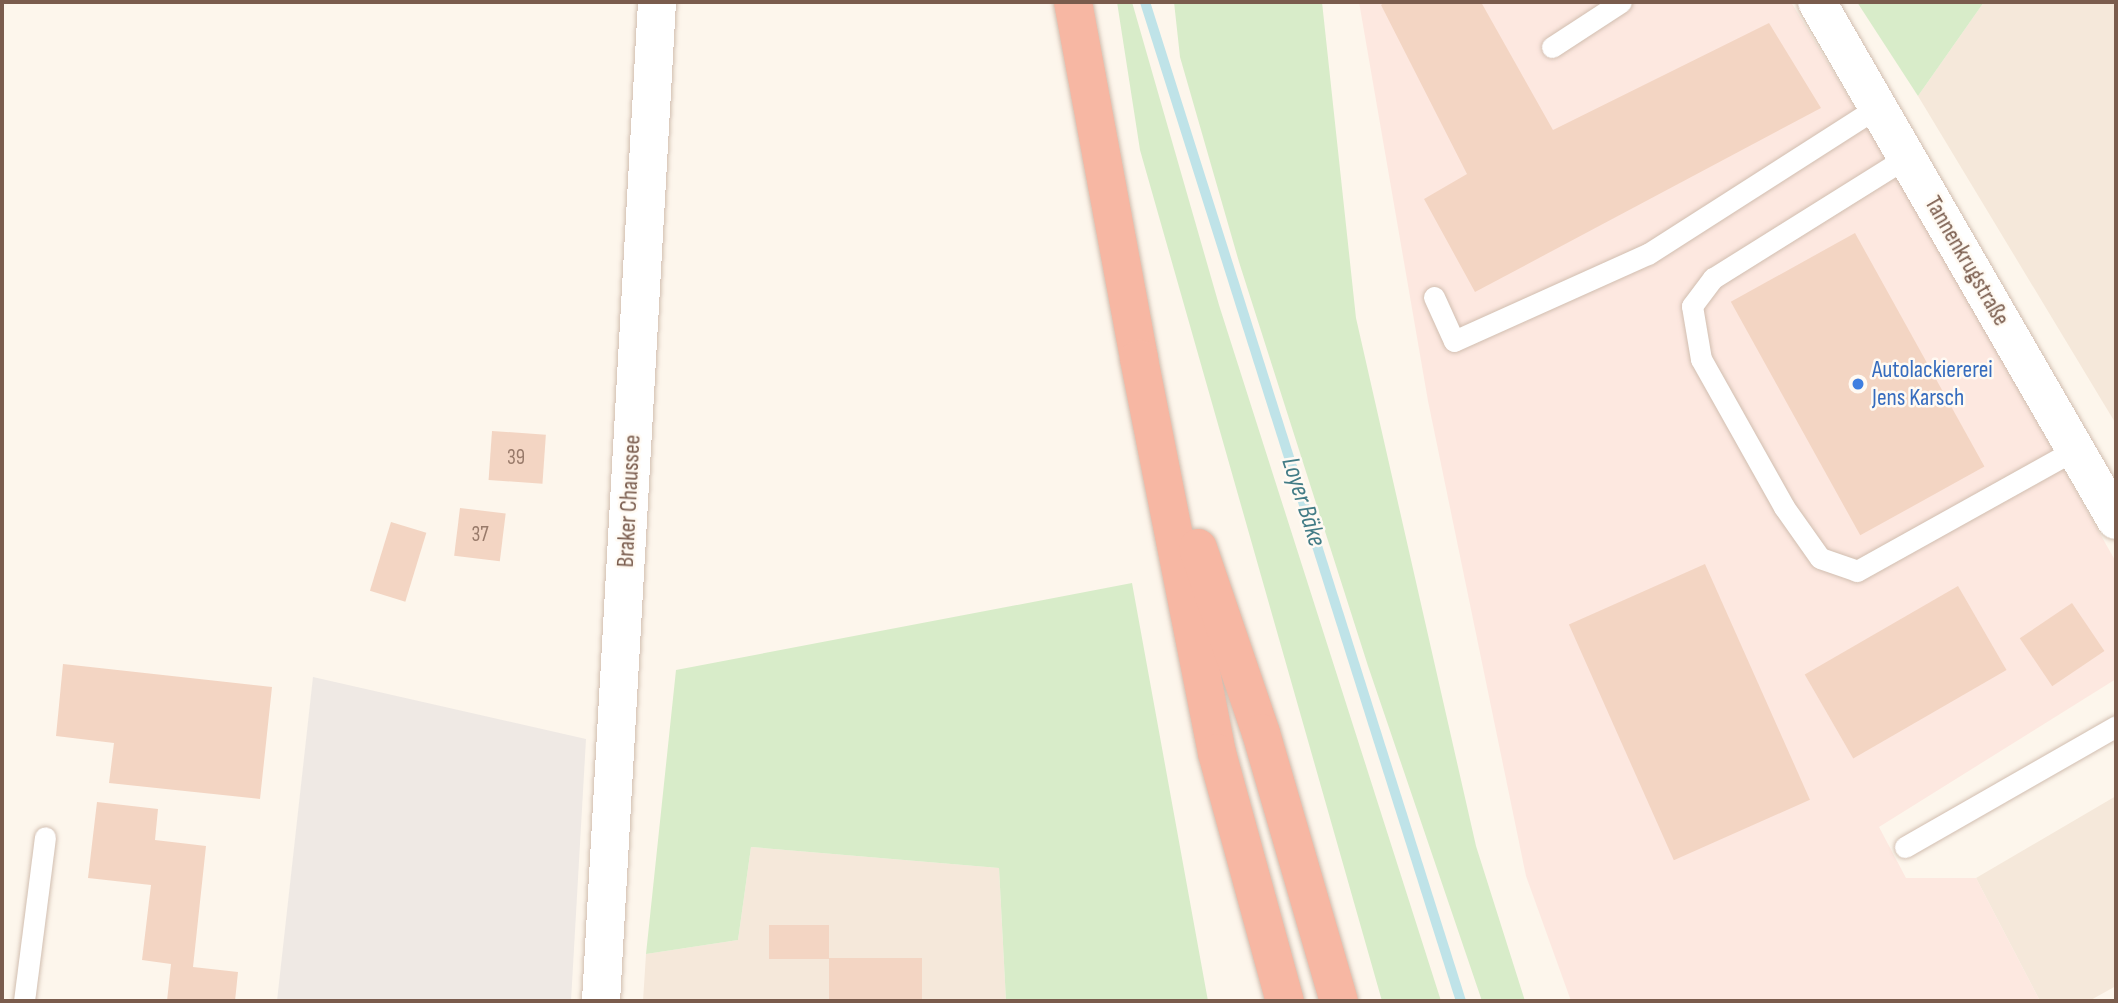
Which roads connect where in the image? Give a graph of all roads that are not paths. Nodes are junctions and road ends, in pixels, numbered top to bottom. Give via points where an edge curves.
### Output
1 (657, 2) edge
2 (1073, 2) edge
3 (1621, 2) edge
4 (1817, 2) edge
5 (1552, 47) dead end
6 (1879, 106) junction
7 (1907, 157) junction
8 (1434, 297) dead end
9 (1139, 359) junction
10 (2076, 449) junction
11 (2116, 520) edge
12 (2116, 726) edge
13 (45, 837) dead end
14 (1905, 847) dead end
15 (24, 1001) edge
16 (601, 1001) edge
17 (1285, 1001) edge
18 (1339, 1001) edge

1 - 16 street, Braker Chaussee
2 - 9 highway
3 - 5 lane
4 - 6 street, Tannenkrugstraße
6 - 7 street, Tannenkrugstraße
6 - 8 lane via 1648,254 1454,341
7 - 10 street, Tannenkrugstraße
7 - 10 lane via 1713,278 1692,306 1701,359 1784,507 1820,558 1857,571
9 - 17 highway via 1217,753
9 - 18 highway via 1261,733
10 - 11 street, Tannenkrugstraße
12 - 14 lane
13 - 15 lane

